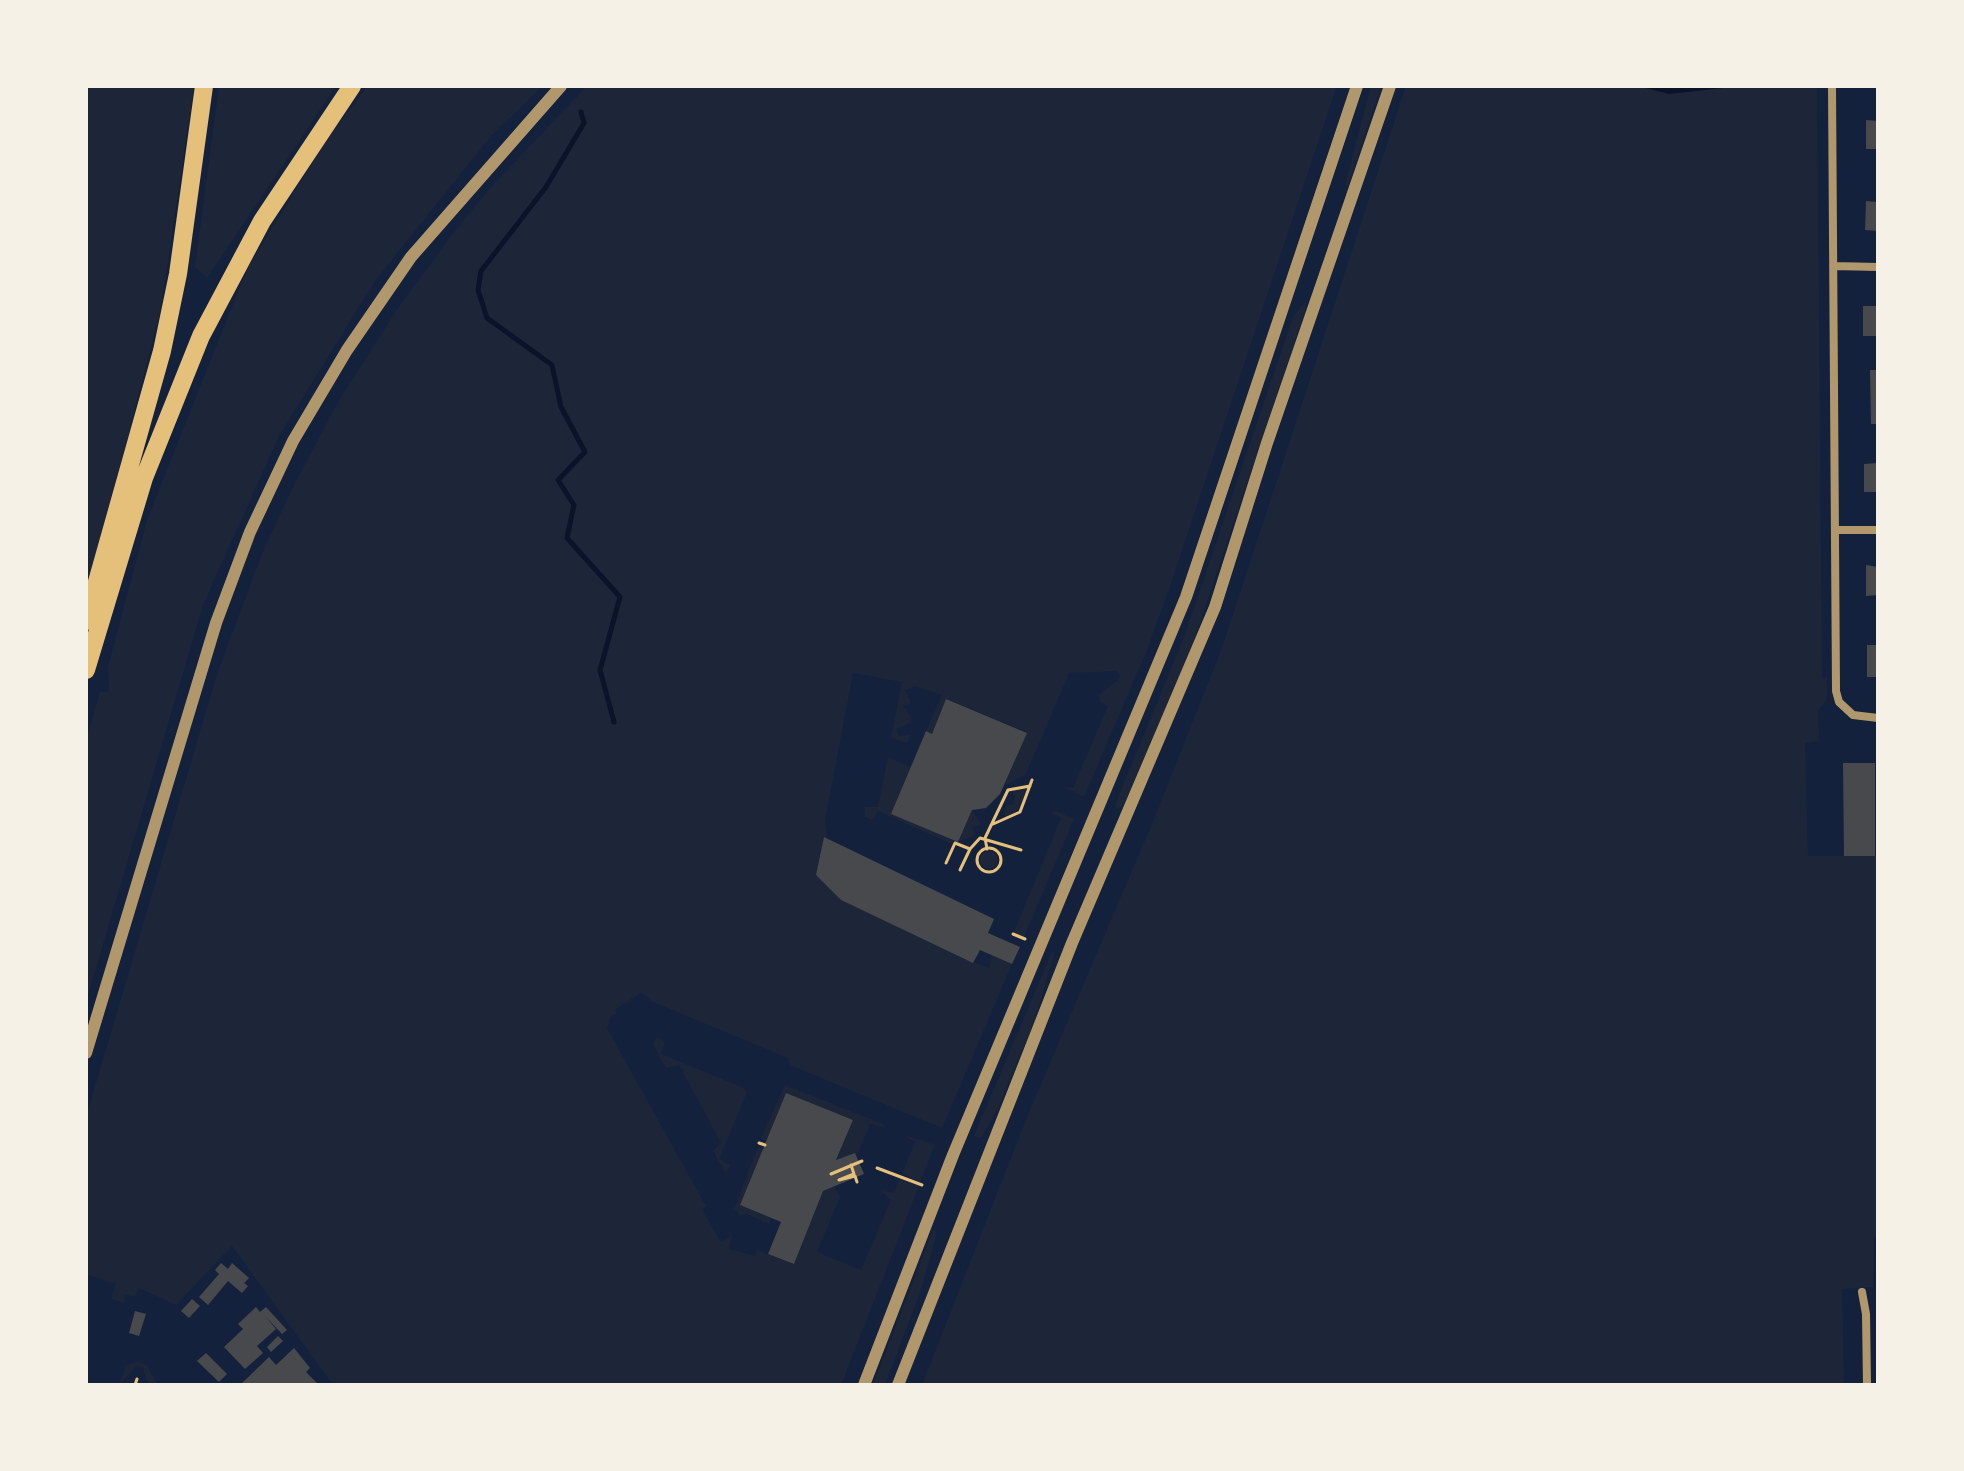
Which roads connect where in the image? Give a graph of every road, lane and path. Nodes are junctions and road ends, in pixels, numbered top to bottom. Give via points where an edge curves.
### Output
1 (204, 86) edge
2 (352, 86) edge
3 (561, 86) edge
4 (1357, 86) edge
5 (1390, 86) edge
6 (1832, 86) edge
7 (1834, 266) junction
8 (1878, 267) edge
9 (1835, 530) junction
10 (1878, 530) edge
11 (86, 621) edge
12 (86, 670) edge
13 (1878, 718) edge
14 (1032, 780) dead end
15 (1030, 786) junction
16 (991, 825) junction
17 (985, 838) junction
18 (970, 849) junction
19 (987, 849) junction
20 (1021, 850) dead end
21 (946, 863) dead end
22 (960, 870) dead end
23 (1013, 934) dead end
24 (1025, 939) dead end
25 (86, 1053) edge
26 (759, 1143) dead end
27 (765, 1145) dead end
28 (862, 1161) dead end
29 (851, 1165) junction
30 (877, 1168) dead end
31 (831, 1174) dead end
32 (857, 1182) dead end
33 (922, 1185) dead end
34 (1862, 1292) dead end
35 (1866, 1314) junction
36 (1878, 1314) edge
37 (864, 1385) edge
38 (898, 1385) edge
39 (1867, 1385) edge

1 - 11 highway via 162,351
2 - 12 highway via 268,211 201,336 144,478
3 - 25 street via 411,257 293,441 250,532 216,623
4 - 37 street via 1186,597 953,1155
5 - 38 street via 1215,607 1072,943
6 - 7 street
7 - 8 street
7 - 9 street
9 - 10 street
9 - 13 street via 1836,691 1845,710
14 - 15 path
15 - 16 path via 1020,812
15 - 16 path via 1008,790
16 - 17 path
17 - 18 path
17 - 19 path
17 - 20 path
18 - 21 path via 955,843
18 - 22 path
19 - 19 path via 1000,857 992,872 977,862
23 - 24 path
26 - 27 path
28 - 29 path
29 - 31 path
29 - 32 path via 854,1174 839,1180 855,1176
30 - 33 path
34 - 35 street
35 - 36 street
35 - 39 street

